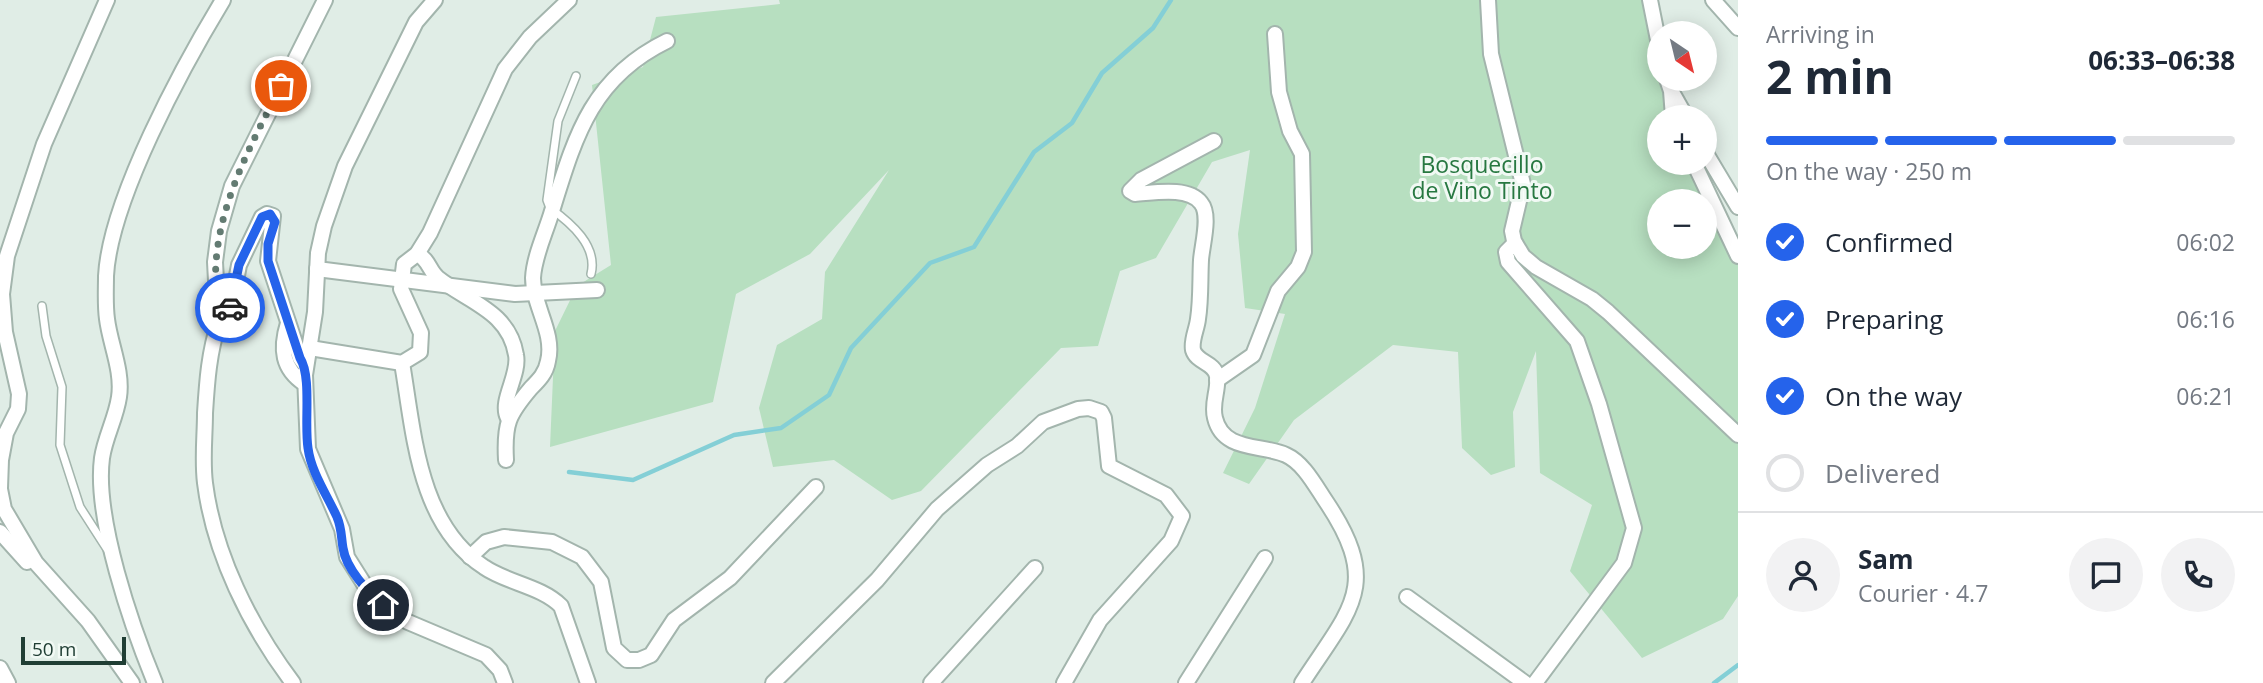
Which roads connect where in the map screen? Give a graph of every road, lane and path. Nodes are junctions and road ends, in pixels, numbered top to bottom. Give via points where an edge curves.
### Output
1 (107, 0) edge
2 (223, 0) edge
3 (325, 0) edge
4 (435, 0) edge
5 (569, 0) edge
6 (1489, 0) edge
7 (1650, 0) edge
8 (1713, 0) edge
9 (1654, 21) edge
10 (1738, 28) edge
11 (1275, 34) dead end
12 (667, 41) dead end
13 (576, 76) dead end
14 (1214, 141) dead end
15 (1717, 172) edge
16 (1700, 175) edge
17 (1738, 207) edge
18 (553, 211) junction
19 (1515, 243) junction
20 (417, 254) junction
21 (1738, 256) edge
22 (317, 269) junction
23 (592, 274) dead end
24 (401, 279) junction
25 (450, 285) junction
26 (597, 290) dead end
27 (536, 293) junction
28 (42, 306) dead end
29 (289, 322) junction
30 (219, 323) junction
31 (310, 348) junction
32 (402, 363) junction
33 (306, 366) junction
34 (1217, 380) junction
35 (305, 384) junction
36 (508, 418) junction
37 (1738, 435) edge
38 (506, 460) dead end
39 (816, 487) dead end
40 (0, 489) edge
41 (0, 532) edge
42 (113, 551) junction
43 (470, 557) junction
44 (1265, 558) dead end
45 (1035, 568) dead end
46 (41, 570) junction
47 (1407, 597) dead end
48 (0, 667) edge
49 (8, 683) edge
50 (132, 683) edge
51 (155, 683) edge
52 (293, 683) edge
53 (505, 683) edge
54 (588, 683) edge
55 (773, 683) edge
56 (931, 683) edge
57 (1064, 683) edge
58 (1186, 683) edge
59 (1302, 683) edge
60 (1525, 683) edge
61 (1535, 683) edge

1 - 40 street via 44,144 7,256 2,294 5,332 19,394 18,409 6,433
2 - 42 street via 132,181 112,241 106,317 119,396 101,477
3 - 30 street via 232,187 215,262
4 - 22 street via 416,22 345,166 324,226
5 - 20 street via 505,69
6 - 19 street via 1491,54 1523,184 1512,231
7 - 9 street
8 - 10 street
11 - 34 street via 1279,92 1302,154 1304,252 1298,268 1278,291 1253,355
12 - 18 street via 630,64 604,89 570,150
13 - 18 lane via 555,139 547,200
14 - 34 street via 1130,189 1135,194 1180,192 1202,203 1204,233 1193,348 1196,356 1213,368
15 - 17 street
16 - 21 street
18 - 23 lane via 589,245
18 - 27 street via 533,274
19 - 37 street via 1536,267 1608,312
19 - 61 street via 1506,253 1508,262 1577,341 1634,528 1624,563
20 - 24 street via 404,264
20 - 25 street
22 - 24 street
22 - 31 street
24 - 25 street
24 - 32 street via 422,345 415,357
25 - 27 street
25 - 36 street via 496,316 511,339 517,356
26 - 27 street
27 - 36 street via 549,346 548,361 544,374
28 - 42 lane via 62,387 60,445 80,507 106,548
29 - 30 street via 268,261 275,222 267,214 239,265 229,318
29 - 33 street
29 - 35 street via 284,358 292,375
30 - 52 street via 206,390 204,465 210,507 248,614
31 - 32 street
31 - 33 street
32 - 43 street via 419,463 440,520
33 - 35 street
34 - 59 street via 1213,406 1224,433 1235,442 1278,452 1298,463 1346,531 1356,559 1353,598
35 - 53 street via 312,463 342,529 343,547 356,575 371,595 396,614 486,655
36 - 38 street
39 - 43 street via 730,578 674,620 652,654 639,660 627,660 614,648 601,582 582,557 552,542 504,537 486,542
40 - 46 street via 4,509
41 - 46 street via 36,572
42 - 51 street
43 - 54 street via 561,606
44 - 58 street
45 - 56 street
46 - 50 street via 88,621
47 - 60 street
48 - 49 street
55 - 57 street via 877,580 937,509 976,474 1043,422 1089,408 1104,418 1109,466 1166,495 1182,516 1171,541 1100,620

